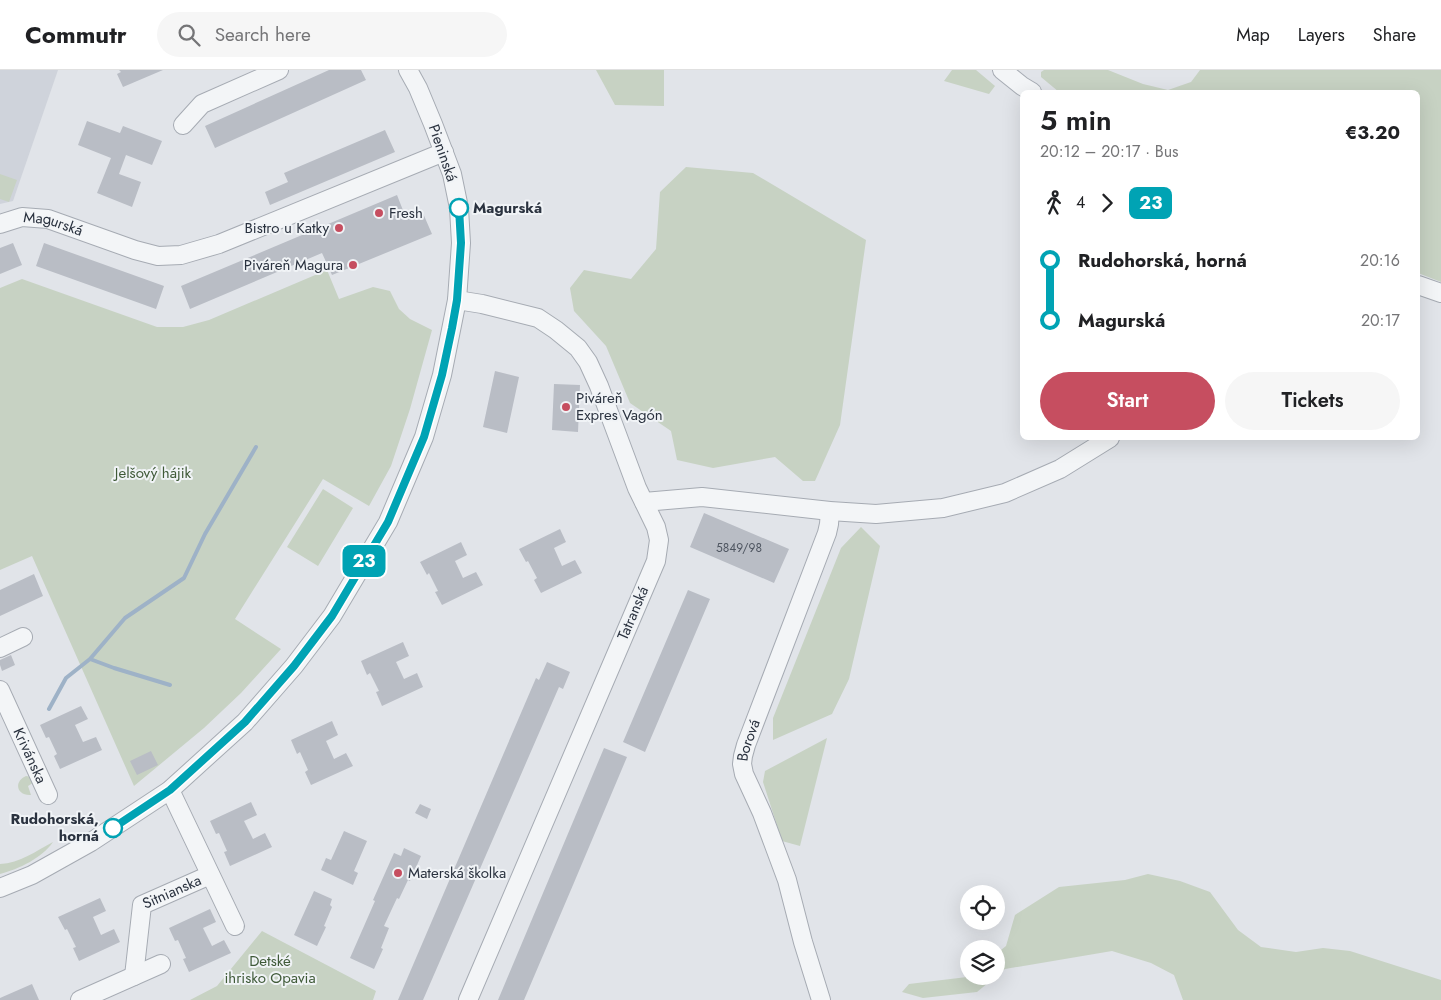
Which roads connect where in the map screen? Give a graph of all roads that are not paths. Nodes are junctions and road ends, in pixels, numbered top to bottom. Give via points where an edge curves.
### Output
1 (279, 70) edge
2 (408, 70) edge
3 (1002, 70) edge
4 (1029, 90) edge
5 (183, 125) dead end
6 (444, 152) junction
7 (0, 224) edge
8 (1420, 286) edge
9 (1441, 293) edge
10 (457, 300) junction
11 (1107, 440) edge
12 (644, 502) junction
13 (830, 511) junction
14 (24, 637) dead end
15 (0, 648) edge
16 (0, 690) edge
17 (170, 790) junction
18 (48, 795) dead end
19 (210, 875) junction
20 (0, 888) edge
21 (235, 926) dead end
22 (161, 964) dead end
23 (134, 976) junction
24 (80, 1000) edge
25 (468, 1000) edge
26 (822, 1000) edge

1 - 5 street via 202,104
2 - 6 street, Pieninská
3 - 4 street
6 - 7 street, Magurská via 219,244 181,256 158,256 135,250 48,219 22,217
6 - 10 street, Pieninská via 459,208 461,243
8 - 9 street
10 - 12 street, Tatranská via 538,318 578,348 599,386
10 - 17 street, Pieninská via 442,375 424,437 388,522 332,616 294,666 245,722
11 - 13 street via 1060,469 1004,493 943,508 891,514
12 - 13 street via 702,497
12 - 25 street, Tatranská via 659,540 656,560
13 - 26 street, Borová via 827,534 742,756 747,782 787,880
14 - 15 street
16 - 18 street, Krivánska
17 - 19 street, Sitnianska
17 - 20 street, Pieninská via 91,842 32,875
19 - 21 street, Sitnianska
19 - 23 street, Sitnianska via 142,905
22 - 23 street
23 - 24 street

